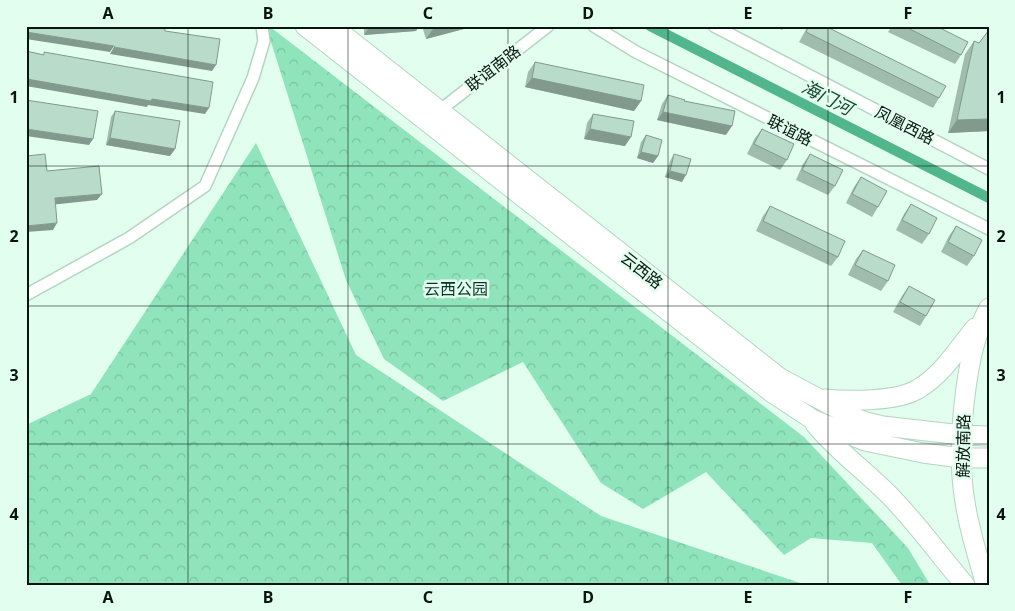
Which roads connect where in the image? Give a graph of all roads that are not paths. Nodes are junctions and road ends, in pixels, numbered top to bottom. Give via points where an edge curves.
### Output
1 (262, 26) edge
2 (305, 26) edge
3 (332, 26) edge
4 (548, 26) edge
5 (594, 26) edge
6 (714, 26) edge
7 (439, 110) junction
8 (989, 169) edge
9 (989, 230) edge
10 (26, 295) edge
11 (987, 311) edge
12 (818, 398) junction
13 (812, 419) junction
14 (962, 435) junction
15 (989, 436) edge
16 (961, 458) junction
17 (989, 458) edge
18 (965, 585) edge
19 (986, 585) edge

1 - 10 street via 264,41 253,78 205,186 129,238
2 - 13 main road, 云西路 via 771,392
3 - 7 main road, 云西路
4 - 7 street, 联谊南路
5 - 9 street, 联谊路 via 636,52
6 - 8 street, 凤凰西路
7 - 12 main road, 云西路 via 780,378
11 - 12 main road via 941,369 918,389 897,397
11 - 14 main road, 解放南路 via 974,344
12 - 14 main road, 云西路 via 866,422
13 - 16 main road, 云西路 via 865,441
13 - 18 main road, 云西路 via 906,513
14 - 15 main road, 云西路
14 - 16 main road, 解放南路
16 - 17 main road, 云西路
16 - 19 main road, 解放南路 via 971,532

